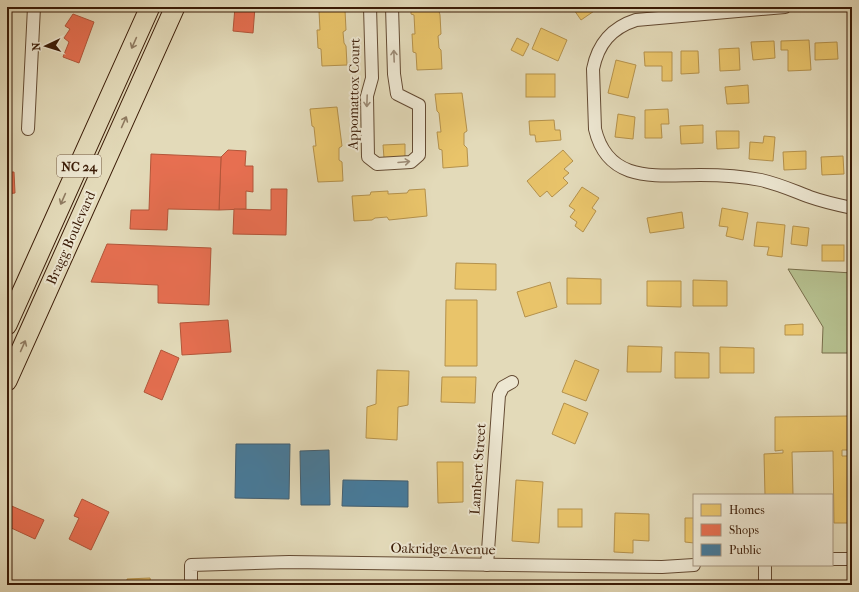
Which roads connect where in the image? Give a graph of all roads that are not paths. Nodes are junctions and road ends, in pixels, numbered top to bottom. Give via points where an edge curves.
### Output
1 (34, 7) edge
2 (150, 7) edge
3 (175, 7) edge
4 (370, 7) edge
5 (392, 7) edge
6 (784, 7) edge
7 (28, 129) dead end
8 (852, 208) edge
9 (7, 324) edge
10 (7, 381) edge
11 (512, 382) dead end
12 (833, 559) edge
13 (852, 559) edge
14 (487, 565) junction
15 (693, 565) edge
16 (765, 566) edge
17 (191, 585) edge
18 (765, 585) edge

1 - 7 street
2 -> 9 main road, Bragg Boulevard / NC 24
10 -> 3 main road, Bragg Boulevard / NC 24
4 -> 5 street, Appomattox Court via 372,78 367,96 368,157 377,164 411,162 418,155 419,105 397,94
6 - 8 street via 636,20 620,26 601,44 593,69 597,137 605,152 617,164 641,175 761,180 827,203
11 - 14 street, Lambert Street via 503,387 499,395
12 - 13 street
14 - 15 street, Oakridge Avenue
14 - 17 street, Oakridge Avenue via 289,562 191,565
16 - 18 street

